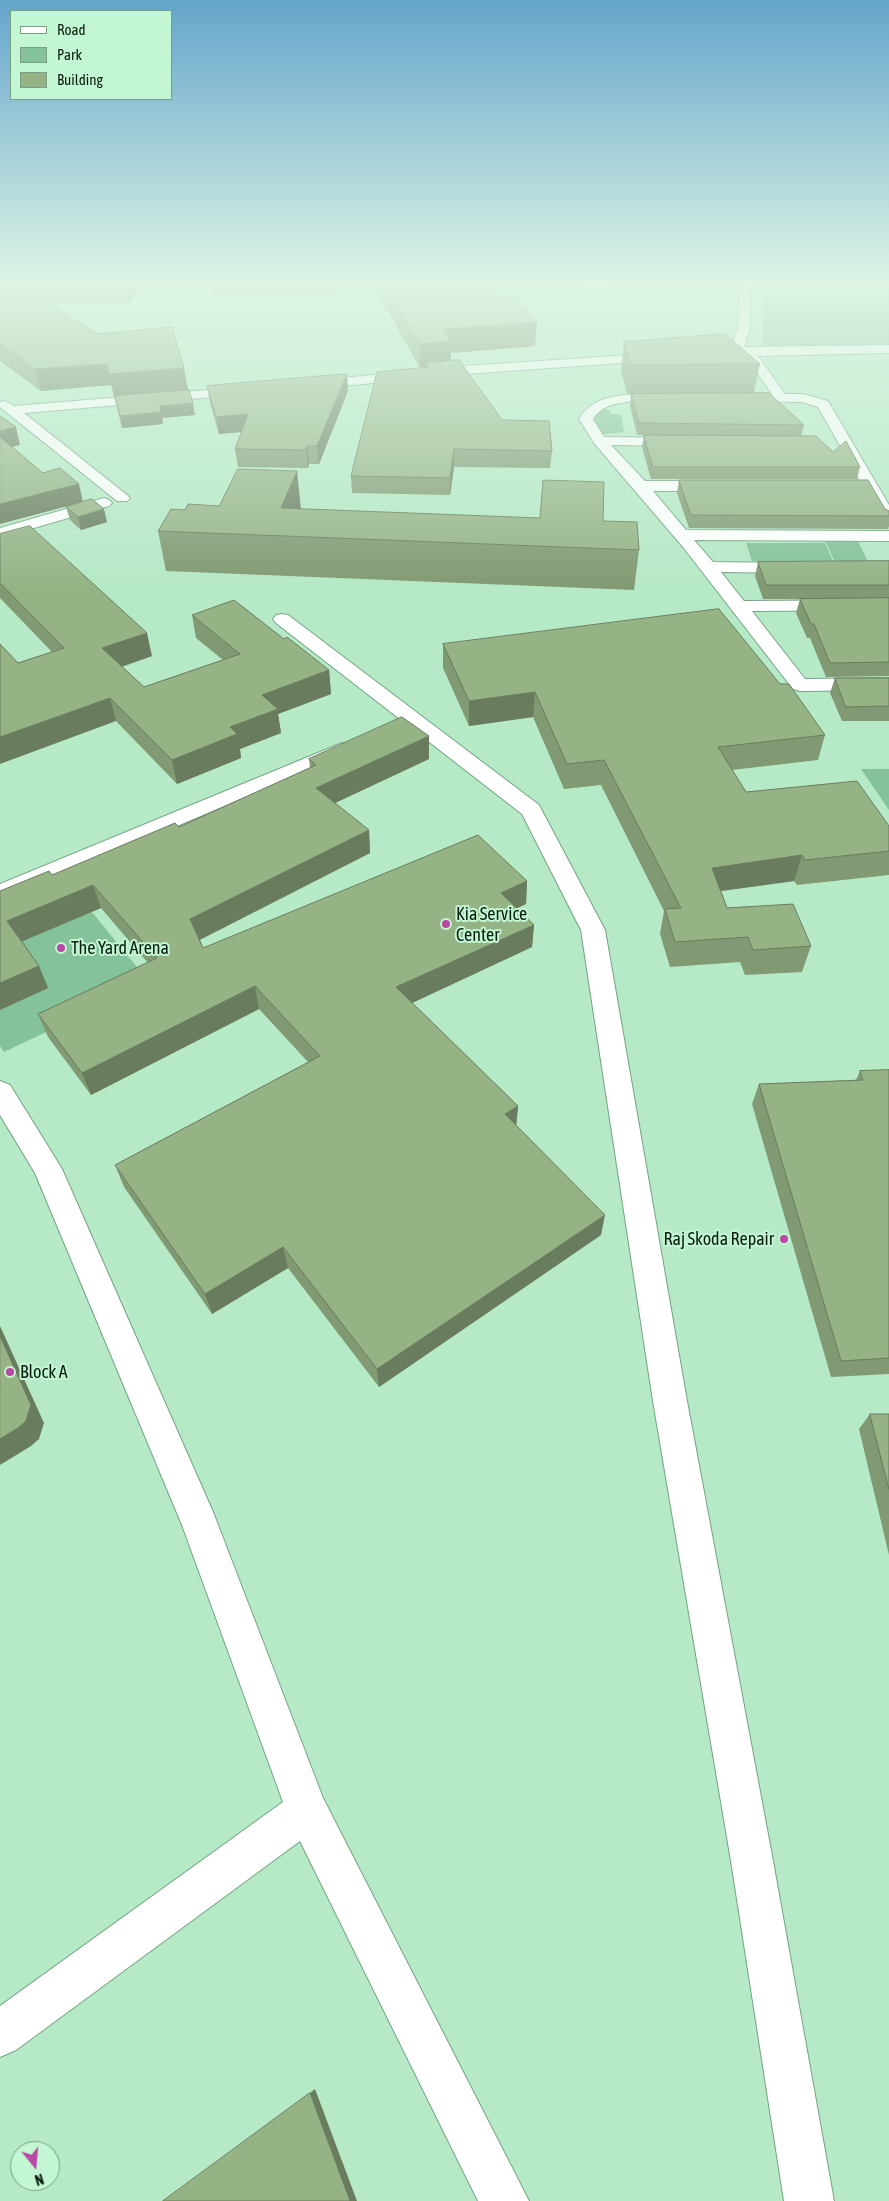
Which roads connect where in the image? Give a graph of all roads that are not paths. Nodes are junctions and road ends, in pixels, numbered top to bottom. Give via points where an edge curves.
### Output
1 (332, 383) edge
2 (764, 383) edge
3 (297, 386) edge
4 (258, 390) edge
5 (774, 398) junction
6 (683, 399) edge
7 (720, 399) edge
8 (0, 401) edge
9 (15, 413) junction
10 (600, 441) junction
11 (699, 442) edge
12 (826, 443) edge
13 (846, 443) junction
14 (641, 486) junction
15 (731, 486) edge
16 (851, 486) edge
17 (871, 486) junction
18 (889, 518) edge
19 (0, 533) edge
20 (682, 535) junction
21 (889, 536) edge
22 (710, 567) junction
23 (809, 568) edge
24 (889, 605) edge
25 (740, 606) junction
26 (282, 619) dead end
27 (889, 684) edge
28 (359, 742) edge
29 (0, 893) edge
30 (0, 1092) edge
31 (307, 1810) junction
32 (0, 2034) edge
33 (504, 2201) edge
34 (809, 2201) edge

1 - 3 street
2 - 5 street
4 - 9 street
5 - 7 street
5 - 13 street via 803,398 823,404
6 - 10 street via 621,400 599,404 589,411 586,419
8 - 9 street
9 - 19 street via 122,498
10 - 11 street
10 - 14 street
12 - 13 street
13 - 17 street
14 - 15 street
14 - 20 street
16 - 17 street
17 - 18 street
20 - 21 street
20 - 22 street
22 - 23 street
22 - 25 street
24 - 25 street
25 - 27 street via 800,685
26 - 34 street via 404,724 531,810 593,930 670,1401
28 - 29 street
30 - 31 street via 48,1169 125,1349 200,1525
31 - 32 street
31 - 33 street

